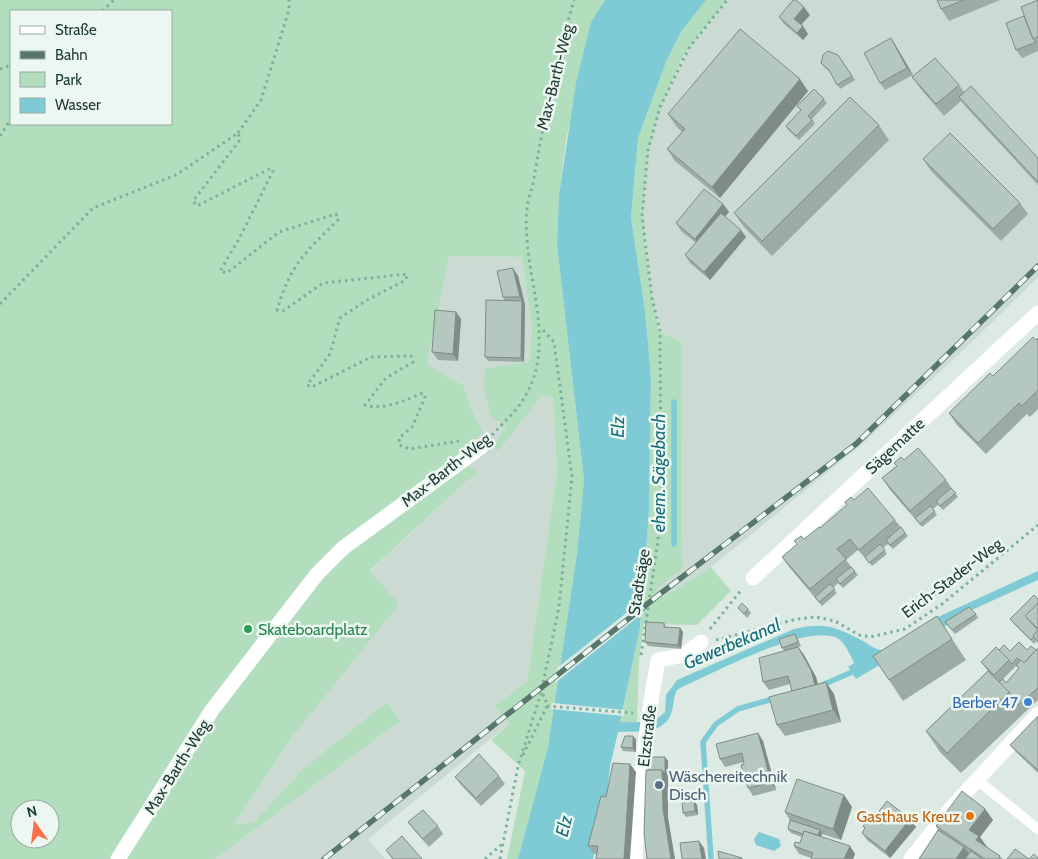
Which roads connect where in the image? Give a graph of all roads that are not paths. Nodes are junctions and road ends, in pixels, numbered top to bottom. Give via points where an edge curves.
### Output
1 (1038, 313) edge
2 (481, 447) road end
3 (753, 578) road end
4 (701, 642) road end
5 (1038, 714) edge
6 (977, 780) junction
7 (1038, 829) edge
8 (118, 859) edge
9 (635, 859) edge
10 (911, 859) edge

1 - 3 street, Sägematte
2 - 8 street, Max-Barth-Weg via 343,548 317,574 212,710
4 - 9 street, Elzstraße via 684,655 658,660 644,722
5 - 6 street
6 - 7 lane
6 - 10 street

